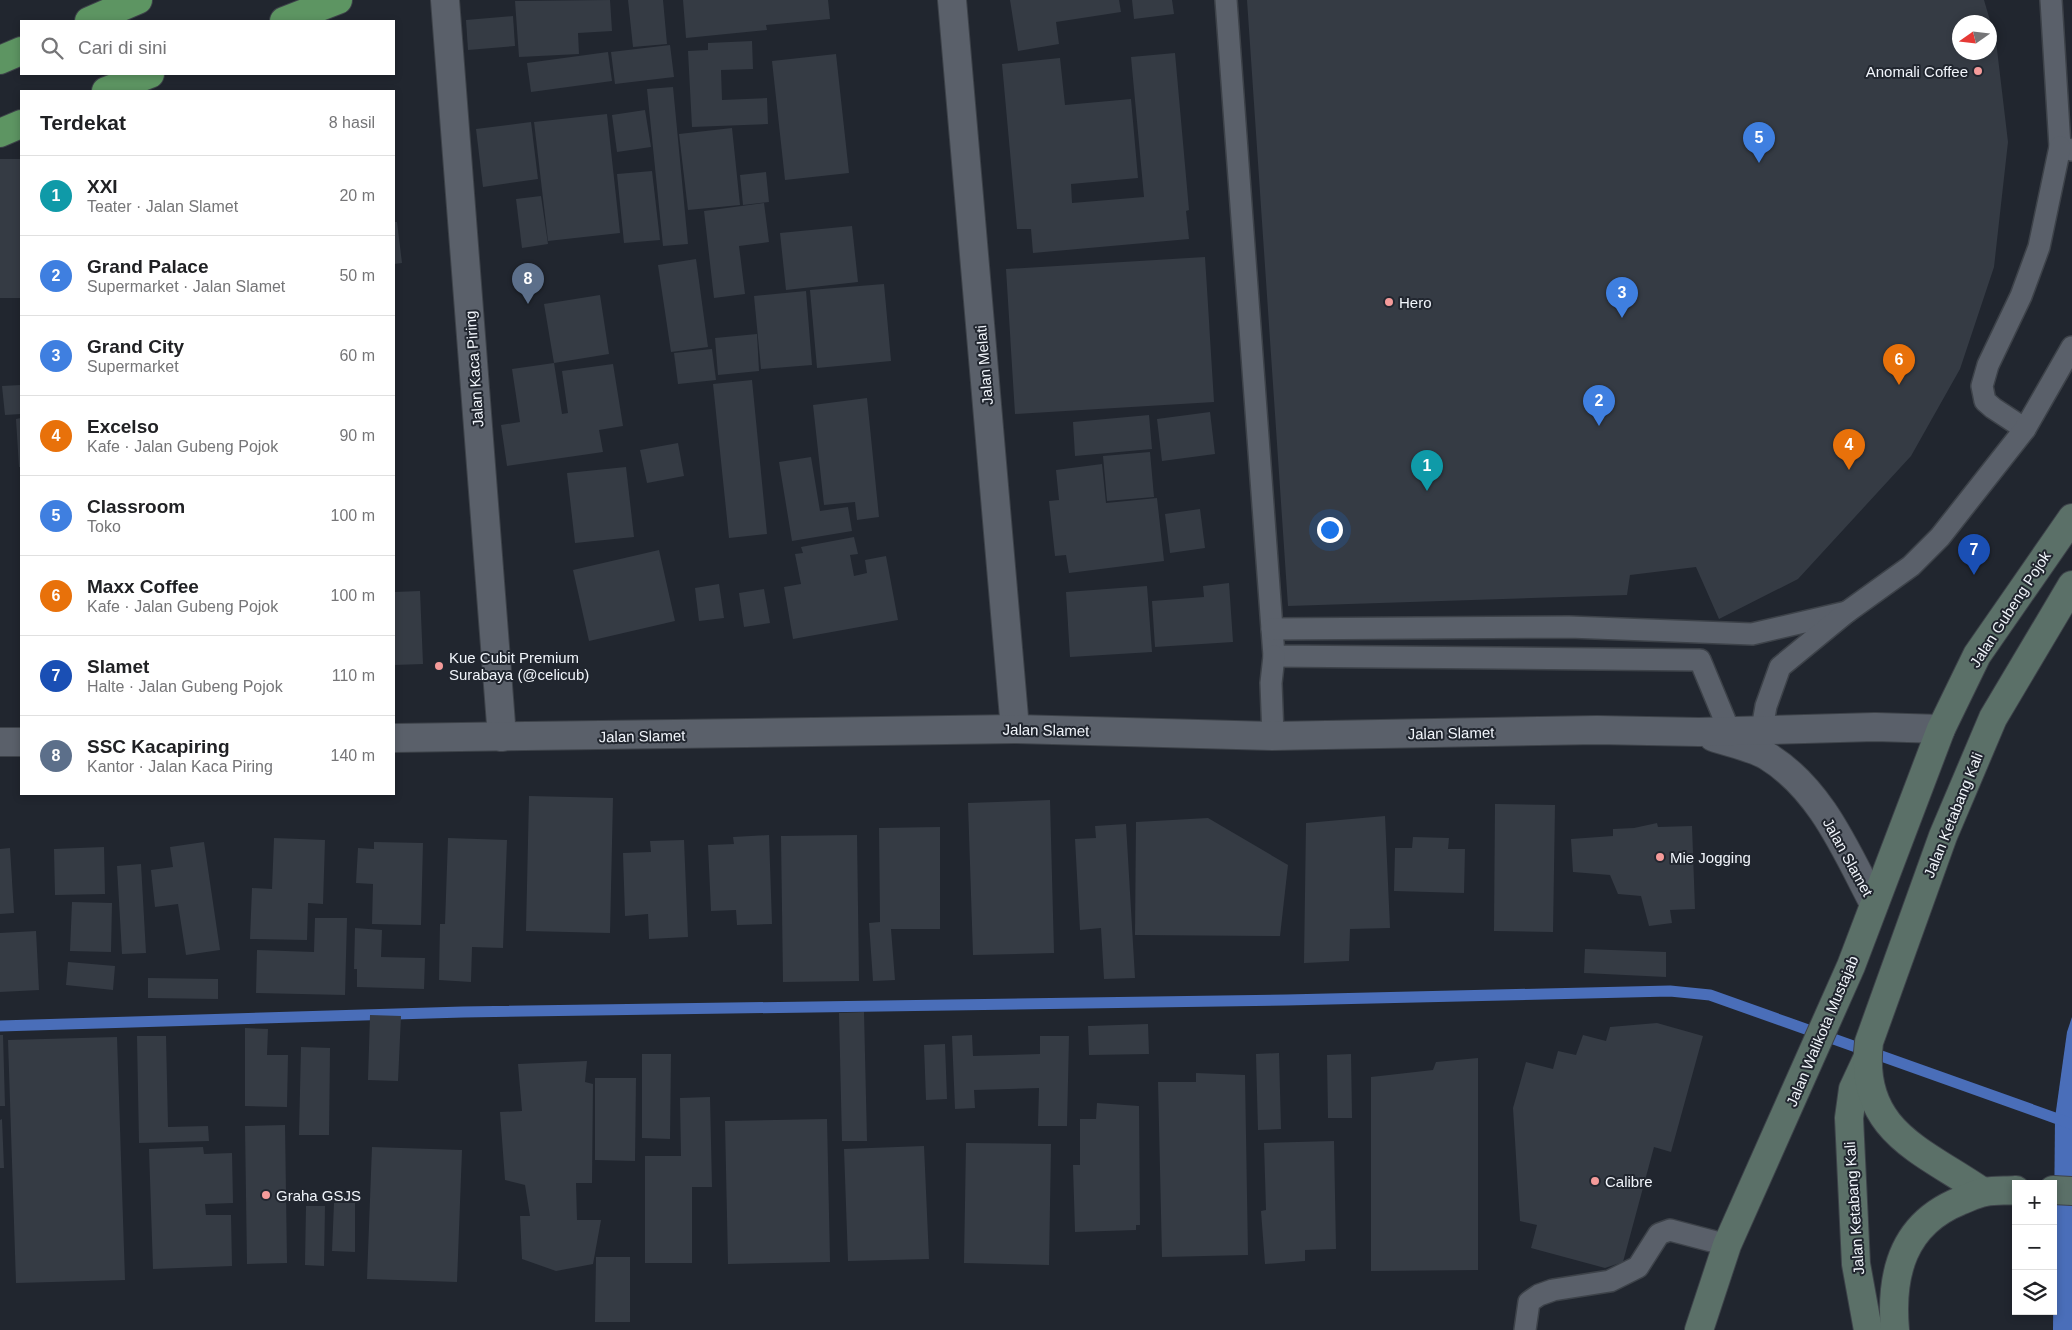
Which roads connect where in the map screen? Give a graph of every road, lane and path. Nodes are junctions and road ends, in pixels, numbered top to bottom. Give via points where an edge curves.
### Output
1 (138, 0) edge
2 (338, 0) edge
3 (446, 0) edge
4 (952, 0) edge
5 (1226, 0) edge
6 (2052, 0) edge
7 (91, 20) edge
8 (287, 20) edge
9 (20, 51) edge
10 (0, 60) edge
11 (147, 75) edge
12 (109, 90) edge
13 (20, 124) edge
14 (0, 133) edge
15 (2066, 148) edge
16 (2072, 347) edge
17 (2025, 429) junction
18 (2072, 518) edge
19 (2072, 584) edge
20 (1847, 612) junction
21 (1272, 630) junction
22 (1274, 656) junction
23 (1015, 729) junction
24 (1762, 729) junction
25 (1941, 729) junction
26 (1729, 730) junction
27 (1699, 732) junction
28 (1273, 736) junction
29 (502, 737) junction
30 (395, 738) edge
31 (0, 742) edge
32 (20, 742) edge
33 (1874, 904) junction
34 (1868, 1052) junction
35 (2012, 1190) edge
36 (2057, 1190) edge
37 (2072, 1191) edge
38 (1983, 1192) junction
39 (1727, 1245) junction
40 (1525, 1330) edge
41 (1699, 1330) edge
42 (1868, 1330) edge
43 (1894, 1330) edge

1 - 7 highway
2 - 8 highway
3 - 29 street, Jalan Kaca Piring
4 - 23 street, Jalan Melati
5 - 21 lane
6 - 15 lane
9 - 10 highway
11 - 12 highway
13 - 14 highway
15 - 17 lane via 2039,247 1982,386 1986,401
16 - 17 lane
17 - 20 lane via 1940,537 1911,566
18 - 25 street, Jalan Gubeng Pojok via 1977,655
19 - 34 street, Jalan Ketabang Kali via 1993,718 1943,836
20 - 21 lane via 1752,634 1569,627
20 - 24 lane via 1780,667 1766,706
21 - 22 lane
22 - 26 lane via 1700,660
22 - 28 lane via 1271,683
23 - 28 street, Jalan Slamet
23 - 29 street, Jalan Slamet
24 - 25 street, Jalan Slamet
24 - 26 street, Jalan Slamet
25 - 33 street, Jalan Walikota Mustajab
26 - 27 street, Jalan Slamet
27 - 28 street, Jalan Slamet via 1597,730
27 - 33 street, Jalan Slamet via 1765,755 1794,774 1832,824
29 - 30 street, Jalan Slamet
31 - 32 street
33 - 39 street, Jalan Walikota Mustajab via 1828,1021
34 - 38 street, Jalan Ketabang Kali via 1875,1102 1892,1130
34 - 42 street, Jalan Ketabang Kali via 1853,1089 1849,1118 1856,1264
35 - 38 street
36 - 37 street
38 - 43 street via 1949,1206 1924,1223 1906,1245 1892,1300
39 - 40 lane via 1670,1230 1659,1234 1638,1267 1610,1281 1539,1294 1529,1302
39 - 41 street, Jalan Walikota Mustajab

